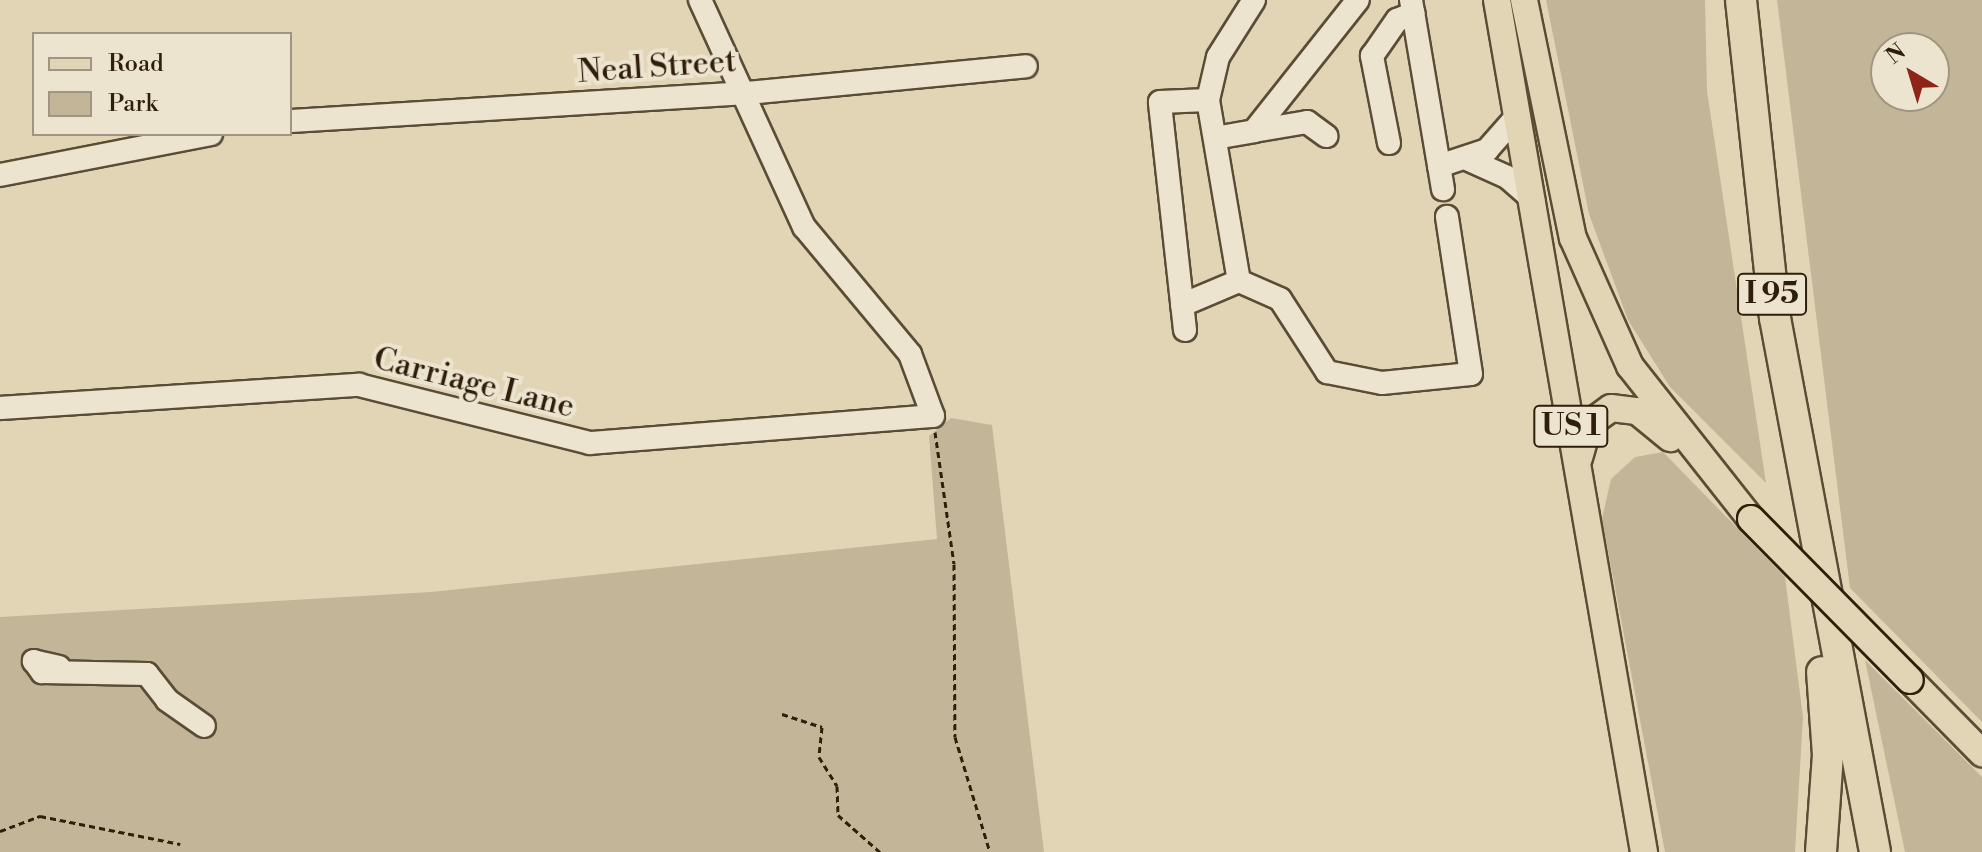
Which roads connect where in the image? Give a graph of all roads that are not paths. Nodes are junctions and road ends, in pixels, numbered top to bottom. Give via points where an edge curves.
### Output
1 (700, 0) edge
2 (1254, 0) edge
3 (1358, 0) edge
4 (1497, 0) edge
5 (1524, 0) edge
6 (1741, 0) edge
7 (1412, 7) edge
8 (1026, 66) dead end
9 (748, 93) junction
10 (1208, 100) junction
11 (1517, 116) junction
12 (292, 121) edge
13 (1254, 131) junction
14 (201, 136) edge
15 (1326, 136) dead end
16 (1215, 138) junction
17 (1389, 143) dead end
18 (1469, 160) junction
19 (1439, 166) junction
20 (0, 175) edge
21 (1443, 189) dead end
22 (1533, 200) junction
23 (1447, 217) dead end
24 (1239, 281) junction
25 (1182, 305) junction
26 (1185, 330) dead end
27 (0, 408) edge
28 (1579, 472) junction
29 (1714, 478) junction
30 (1824, 586) junction
31 (59, 667) dead end
32 (204, 726) dead end
33 (1982, 753) edge
34 (1644, 852) edge
35 (1821, 852) edge
36 (1875, 852) edge

1 - 9 street
2 - 10 street via 1218,57
3 - 13 street
4 - 11 main road, US 1
5 - 29 main road, US 1 via 1573,238 1630,366
6 - 30 highway, I 95 via 1775,318
7 - 17 street via 1372,56
7 - 19 street
8 - 9 street, Neal Street
9 - 12 street, Neal Street
9 - 27 street, Carriage Lane via 804,227 910,354 933,416 590,443 348,385
10 - 16 street
10 - 25 street via 1160,102
11 - 18 street
11 - 22 main road, US 1
13 - 15 street via 1307,122
13 - 16 street
14 - 20 street
16 - 24 street
18 - 19 street
18 - 22 street via 1507,177
19 - 21 street
22 - 28 main road, US 1
23 - 24 street via 1471,374 1382,383 1327,372 1280,299
24 - 25 street
25 - 26 street
28 - 29 main road via 1589,424 1621,407 1648,418
28 - 34 main road, US 1
29 - 33 main road, US 1, bridge
30 - 35 highway
30 - 36 highway, I 95
31 - 32 street via 147,674 167,700

